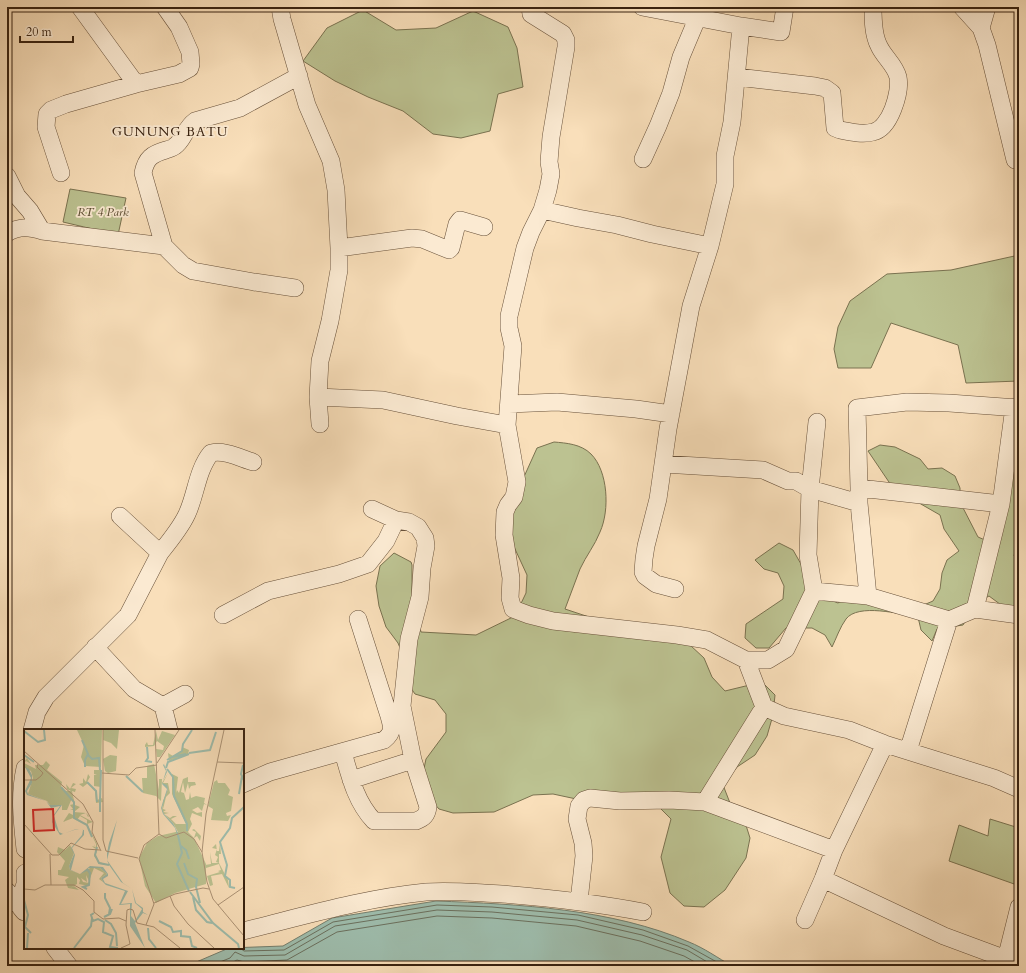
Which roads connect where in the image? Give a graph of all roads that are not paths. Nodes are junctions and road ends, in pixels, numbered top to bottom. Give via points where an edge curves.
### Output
1 (80, 7) edge
2 (165, 7) edge
3 (280, 7) edge
4 (530, 7) edge
5 (642, 7) edge
6 (785, 7) edge
7 (873, 7) edge
8 (962, 7) edge
9 (987, 7) edge
10 (700, 12) edge
11 (741, 26) junction
12 (981, 28) junction
13 (299, 76) junction
14 (737, 78) junction
15 (136, 84) junction
16 (643, 159) dead end
17 (1015, 160) dead end
18 (61, 173) dead end
19 (7, 176) edge
20 (542, 210) junction
21 (484, 227) dead end
22 (42, 231) junction
23 (7, 233) edge
24 (164, 246) junction
25 (710, 246) junction
26 (339, 248) junction
27 (295, 288) dead end
28 (318, 397) junction
29 (509, 404) junction
30 (1017, 406) edge
31 (671, 414) junction
32 (816, 422) dead end
33 (320, 424) dead end
34 (507, 425) junction
35 (253, 462) dead end
36 (663, 464) junction
37 (810, 489) junction
38 (859, 496) junction
39 (1001, 504) junction
40 (372, 509) dead end
41 (120, 516) dead end
42 (396, 520) junction
43 (160, 553) junction
44 (675, 589) dead end
45 (814, 591) junction
46 (868, 596) junction
47 (975, 609) junction
48 (223, 615) dead end
49 (1019, 615) edge
50 (358, 619) dead end
51 (949, 620) junction
52 (95, 647) junction
53 (746, 660) junction
54 (185, 694) dead end
55 (163, 706) junction
56 (764, 707) junction
57 (32, 729) edge
58 (170, 729) edge
59 (885, 744) junction
60 (908, 751) junction
61 (343, 752) junction
62 (413, 760) junction
63 (24, 774) edge
64 (351, 780) junction
65 (244, 784) edge
66 (1019, 789) edge
67 (705, 802) junction
68 (24, 842) edge
69 (834, 850) junction
70 (823, 879) junction
71 (24, 884) edge
72 (7, 891) edge
73 (578, 901) junction
74 (1019, 908) edge
75 (22, 910) edge
76 (643, 912) dead end
77 (805, 920) dead end
78 (244, 931) edge
79 (1008, 962) edge

1 - 15 street
2 - 15 street via 179,27 190,52 190,68 179,74
3 - 13 street
4 - 20 street via 531,14 558,30 566,40 551,137 551,174
5 - 10 street
6 - 11 street via 780,32
7 - 14 street via 878,45 898,77 897,100 886,123 874,132 835,128 832,94 825,88
8 - 12 street
9 - 12 street
10 - 11 street
10 - 16 street via 681,58 671,94
11 - 14 street
12 - 17 street
13 - 24 street via 240,108 195,121 175,146 149,158 143,173
13 - 26 street via 307,105 333,169
14 - 25 street via 725,156 725,184
15 - 18 street via 66,104 47,114 46,127
19 - 22 street via 17,196
20 - 25 street
20 - 29 street via 525,248 508,316 513,346
21 - 26 street via 460,220 449,250 422,239 412,238
22 - 23 street via 21,227
22 - 24 street
24 - 27 street via 193,271
25 - 31 street via 691,306
26 - 28 street via 338,279 320,361
28 - 33 street
28 - 34 street via 383,400
29 - 31 street via 557,402
29 - 34 street
30 - 38 street via 907,402 857,408
30 - 39 street
31 - 36 street
32 - 37 street
34 - 53 street via 518,482 514,498 505,512 504,523 513,609 553,621 707,640
35 - 43 street via 232,454 211,453 198,480 187,514
36 - 37 street via 763,470 788,481 796,481
36 - 44 street via 658,499 646,546 644,572 653,582
37 - 38 street
37 - 45 street via 808,564
38 - 39 street
38 - 46 street
39 - 47 street
40 - 42 street
41 - 43 street
42 - 48 street via 386,541 368,564 339,574 268,591
42 - 62 street via 409,522 418,527 425,538 426,546 420,597 409,639 402,706
43 - 52 street via 128,615
45 - 46 street
45 - 53 street via 786,649 768,660
46 - 51 street
47 - 49 street
47 - 51 street
50 - 61 street via 392,729 384,740
51 - 60 street
52 - 55 street via 134,689
52 - 57 street via 46,696 37,712
53 - 56 street
54 - 55 street
55 - 58 street
56 - 59 street via 784,716 849,730
56 - 67 street
59 - 60 street
59 - 69 street
60 - 66 street
61 - 64 street
61 - 65 street via 270,772
62 - 64 street
62 - 64 street via 428,807 427,814 416,821 374,822 365,812
63 - 68 street via 20,798
67 - 69 street
67 - 73 street via 590,798 584,800 579,806 577,819 584,856
69 - 70 street
70 - 77 street
70 - 79 street via 944,936
71 - 75 street
72 - 75 street
73 - 76 street
73 - 78 street via 483,893 428,892 358,902
74 - 79 street

